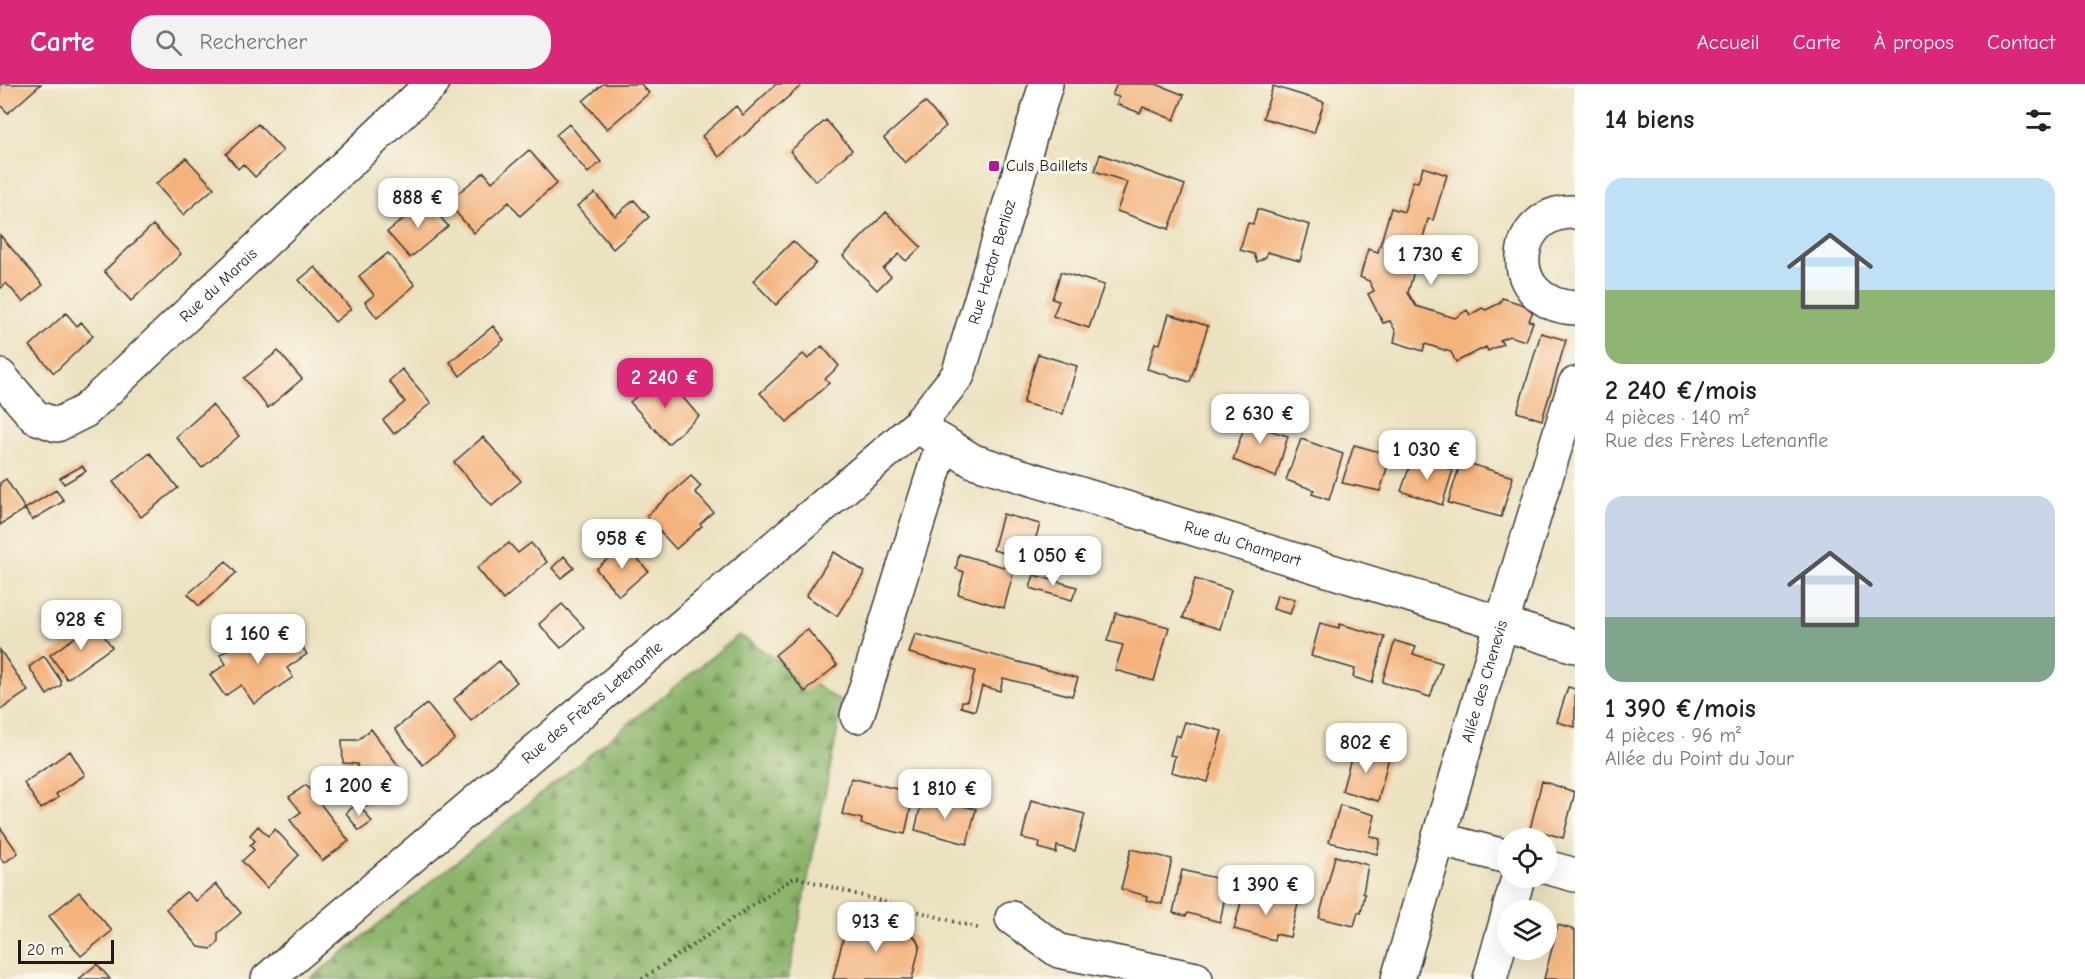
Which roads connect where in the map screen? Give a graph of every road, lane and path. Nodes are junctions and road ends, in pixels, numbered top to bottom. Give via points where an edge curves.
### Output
1 (432, 84) edge
2 (1046, 84) edge
3 (1575, 212) edge
4 (1575, 308) edge
5 (0, 376) edge
6 (1575, 384) edge
7 (930, 434) junction
8 (1501, 622) junction
9 (1575, 646) edge
10 (857, 716) dead end
11 (1438, 839) junction
12 (1497, 854) edge
13 (1557, 870) edge
14 (1575, 875) edge
15 (1001, 925) joint
16 (1497, 954) edge
17 (268, 979) edge
18 (642, 979) edge
19 (1196, 979) edge
20 (1398, 979) edge
21 (1490, 979) edge

1 - 5 street, Rue du Marais via 85,411 57,425 35,417
2 - 7 street, Rue Hector Berlioz via 958,375
3 - 4 street via 1549,217 1535,227 1526,240 1522,257 1524,274 1538,294 1559,307
6 - 8 street, Allée des Chenevis
7 - 8 street, Rue du Champart via 973,461
7 - 10 street, Rue Hector Berlioz
7 - 17 street, Rue des Frères Letenanfle
8 - 9 street, Rue du Champart
8 - 11 street, Allée des Chenevis
11 - 12 street
11 - 20 street, Allée des Chenevis
13 - 14 street
15 - 18 path via 795,877
15 - 19 street via 1059,951
16 - 21 street

